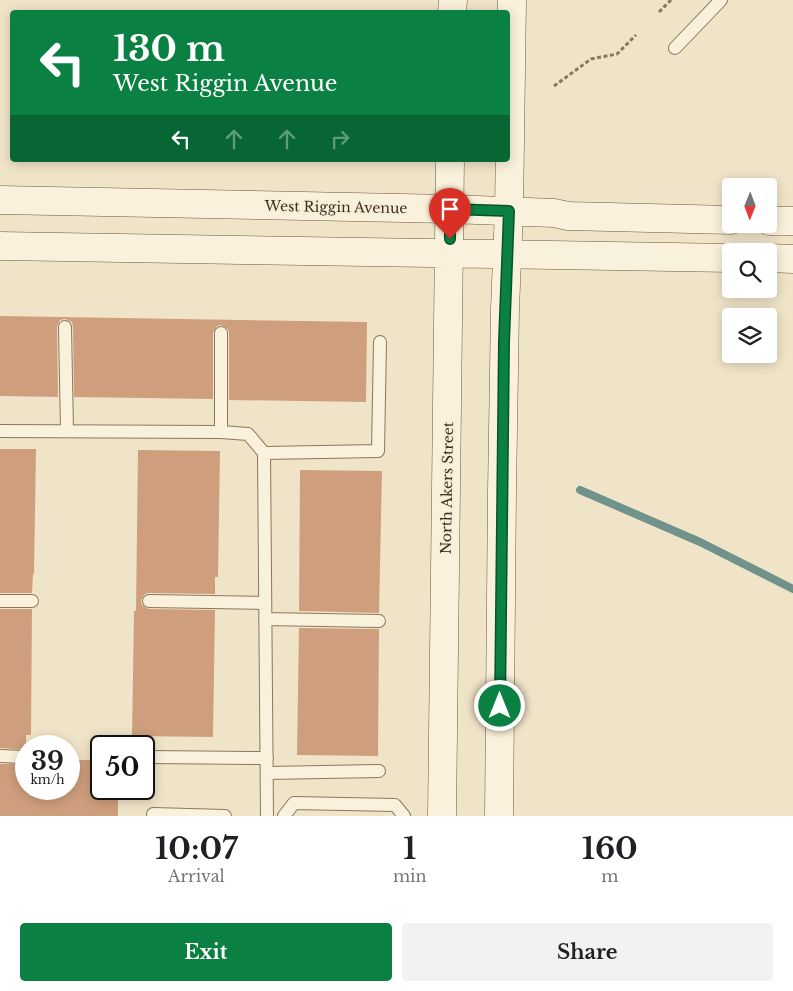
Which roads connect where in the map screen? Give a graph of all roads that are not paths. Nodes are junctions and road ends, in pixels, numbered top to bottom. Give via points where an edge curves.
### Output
1 (512, 0) edge
2 (721, 0) edge
3 (676, 48) dead end
4 (510, 141) edge
5 (450, 162) edge
6 (510, 162) edge
7 (0, 200) edge
8 (450, 209) junction
9 (509, 211) junction
10 (722, 220) edge
11 (778, 221) edge
12 (793, 221) edge
13 (0, 246) edge
14 (450, 254) junction
15 (506, 255) junction
16 (722, 258) edge
17 (777, 258) edge
18 (793, 259) edge
19 (66, 327) dead end
20 (221, 333) dead end
21 (380, 342) dead end
22 (0, 430) edge
23 (67, 431) junction
24 (221, 432) junction
25 (264, 453) junction
26 (149, 600) dead end
27 (0, 601) edge
28 (32, 601) dead end
29 (265, 603) junction
30 (265, 619) junction
31 (379, 622) dead end
32 (0, 756) edge
33 (15, 757) edge
34 (155, 757) edge
35 (267, 758) junction
36 (379, 771) dead end
37 (267, 773) junction
38 (348, 810) edge
39 (154, 814) dead end
40 (225, 816) edge
41 (267, 816) edge
42 (284, 816) edge
43 (404, 816) edge
44 (442, 816) edge
45 (499, 816) edge

1 - 4 main road
2 - 3 lane
5 - 8 main road, North Akers Street
6 - 9 main road
7 - 8 main road, West Riggin Avenue
8 - 9 main road, West Riggin Avenue
8 - 14 main road, North Akers Street
9 - 10 main road, West Riggin Avenue via 568,216
9 - 15 main road
11 - 12 main road
13 - 14 main road
14 - 15 main road
14 - 44 main road, North Akers Street
15 - 16 main road
15 - 45 main road
17 - 18 main road
19 - 23 lane
20 - 24 lane
21 - 25 lane via 378,451
22 - 23 lane
23 - 24 lane
24 - 25 lane via 248,434
25 - 29 lane
26 - 29 lane
27 - 28 lane
29 - 30 lane
30 - 31 lane
30 - 35 lane
32 - 33 lane
34 - 35 lane
35 - 37 lane
36 - 37 lane
37 - 41 lane
38 - 42 lane via 294,803
38 - 43 lane via 395,806
39 - 40 lane

